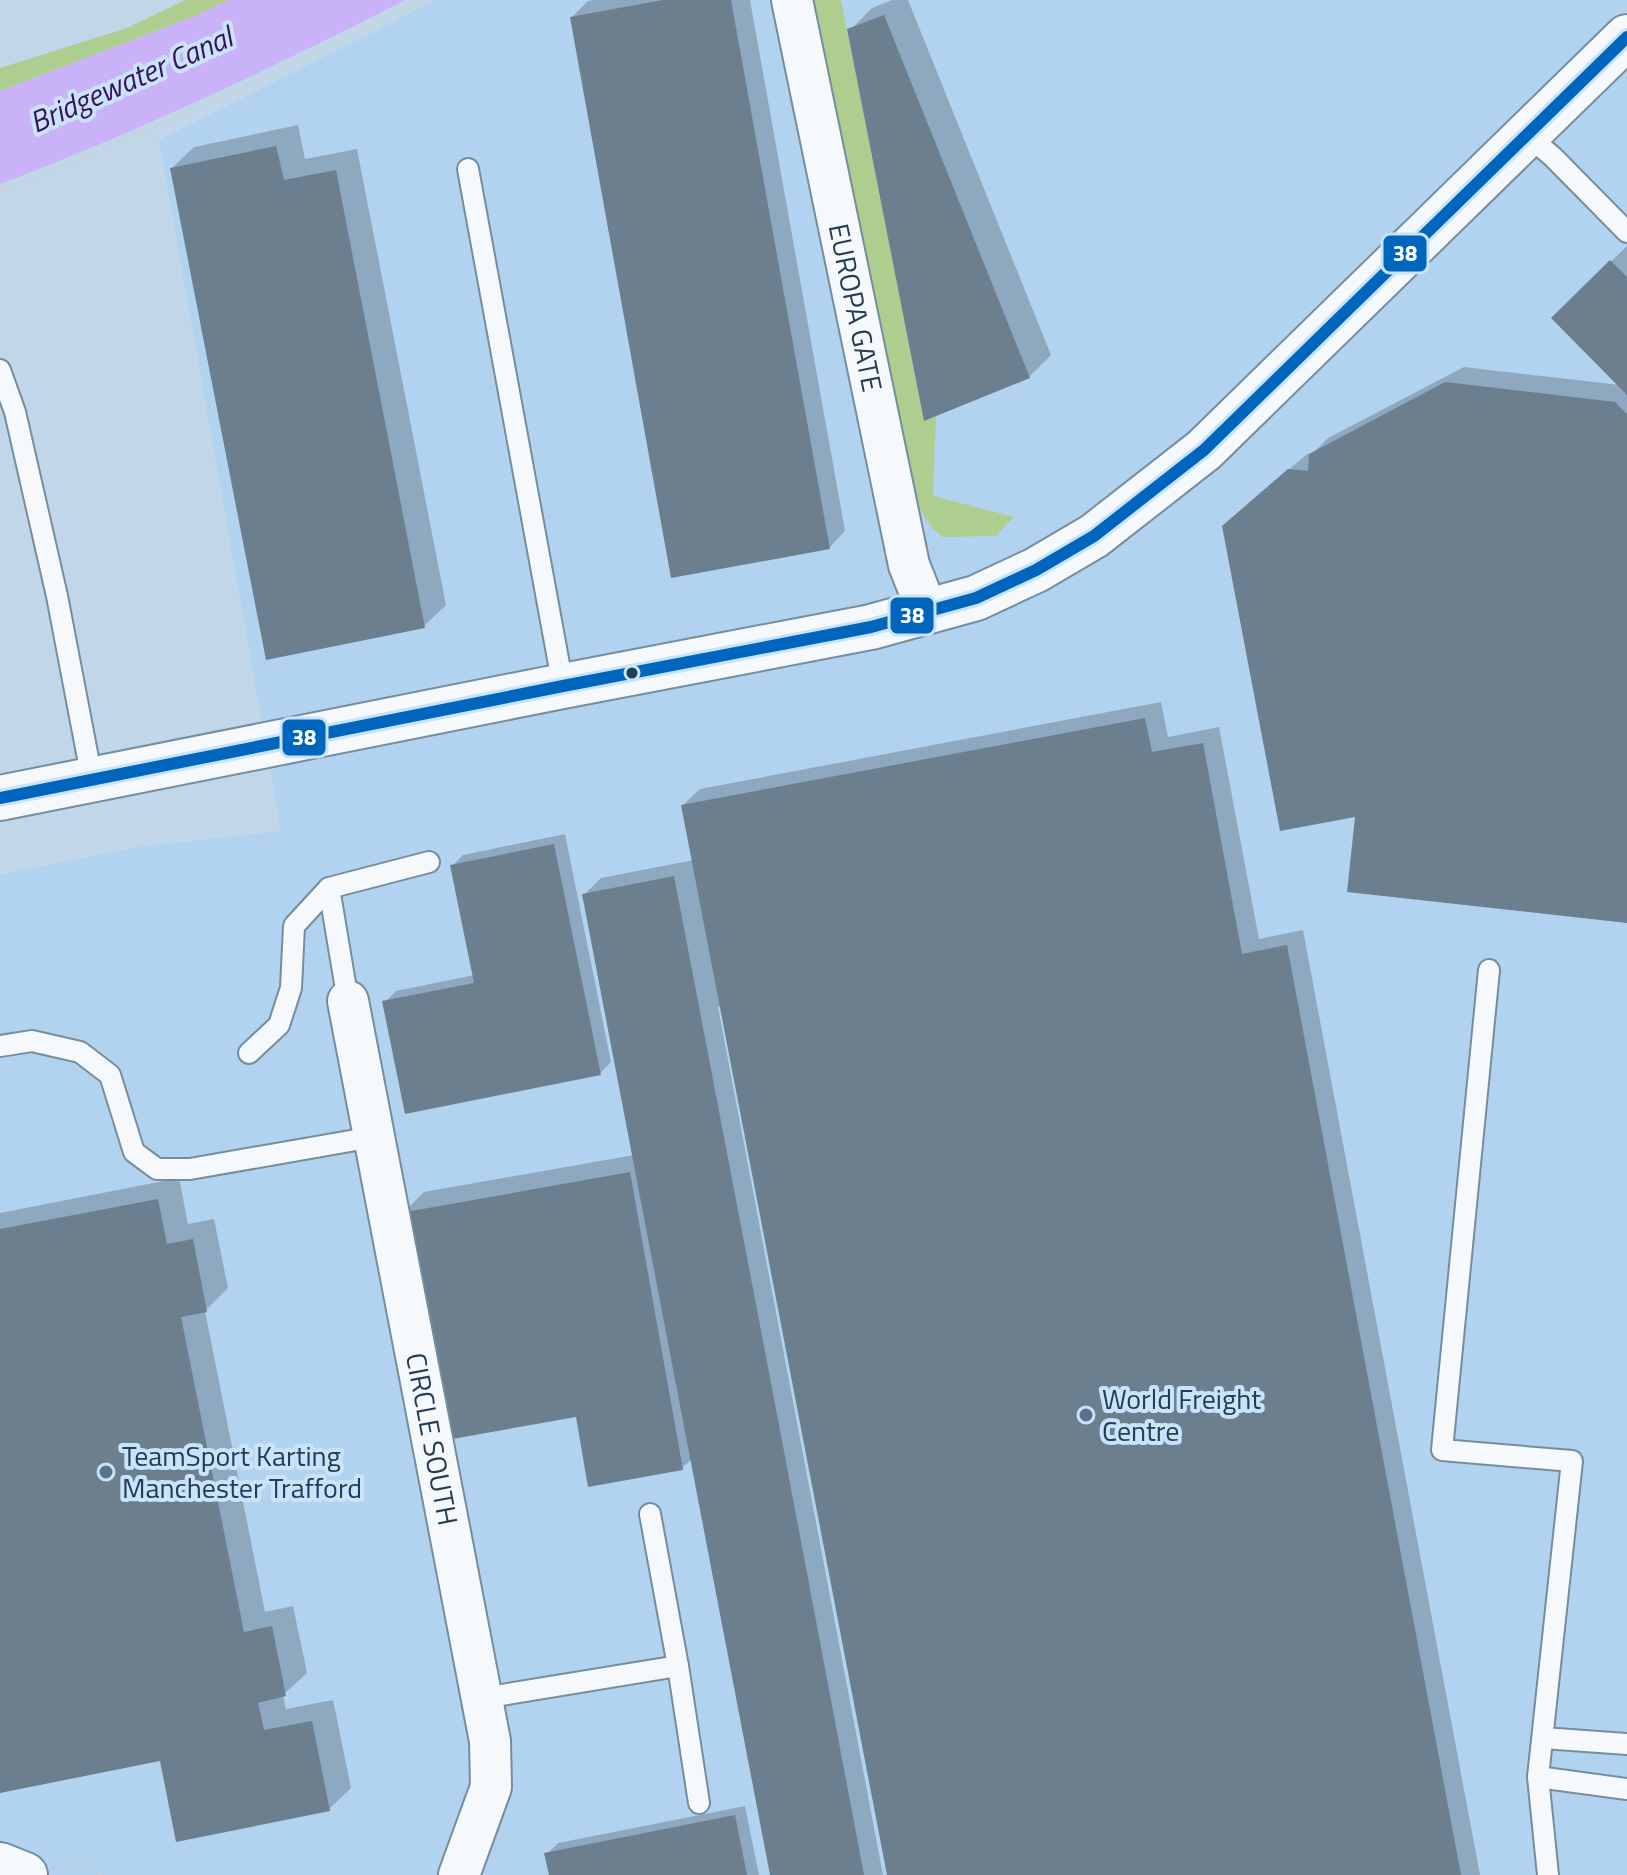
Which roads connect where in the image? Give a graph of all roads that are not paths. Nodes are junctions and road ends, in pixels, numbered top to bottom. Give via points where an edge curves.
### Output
1 (792, 0) edge
2 (1627, 37) edge
3 (1526, 134) junction
4 (468, 169) dead end
5 (1627, 232) edge
6 (0, 370) edge
7 (928, 613) junction
8 (563, 686) junction
9 (92, 779) junction
10 (0, 798) edge
11 (429, 862) dead end
12 (329, 888) junction
13 (1489, 970) dead end
14 (348, 1001) joint
15 (0, 1046) edge
16 (249, 1053) dead end
17 (373, 1137) junction
18 (650, 1514) dead end
19 (678, 1666) junction
20 (483, 1698) junction
21 (1543, 1738) junction
22 (1627, 1744) edge
23 (1538, 1777) junction
24 (1627, 1789) edge
25 (699, 1803) dead end
26 (0, 1865) edge
27 (25, 1875) edge
28 (459, 1875) edge
29 (1548, 1875) edge

1 - 7 street, EUROPA GATE via 909,565
2 - 3 main road
3 - 5 lane
3 - 7 main road via 1256,402 1151,494 1036,570
4 - 8 lane
6 - 9 lane via 19,427
7 - 8 main road
8 - 9 main road
9 - 10 main road
11 - 12 lane
12 - 14 lane
12 - 16 lane via 294,926 291,988 279,1025
13 - 21 lane via 1442,1450 1572,1461
14 - 17 street, CIRCLE SOUTH
15 - 17 lane via 32,1041 80,1052 110,1075 134,1152 157,1169 190,1169
17 - 20 street, CIRCLE SOUTH
18 - 19 lane
19 - 20 lane
19 - 25 lane
20 - 28 street, CIRCLE SOUTH via 491,1787
21 - 22 lane
21 - 23 lane
23 - 24 lane
23 - 29 lane
26 - 27 main road

